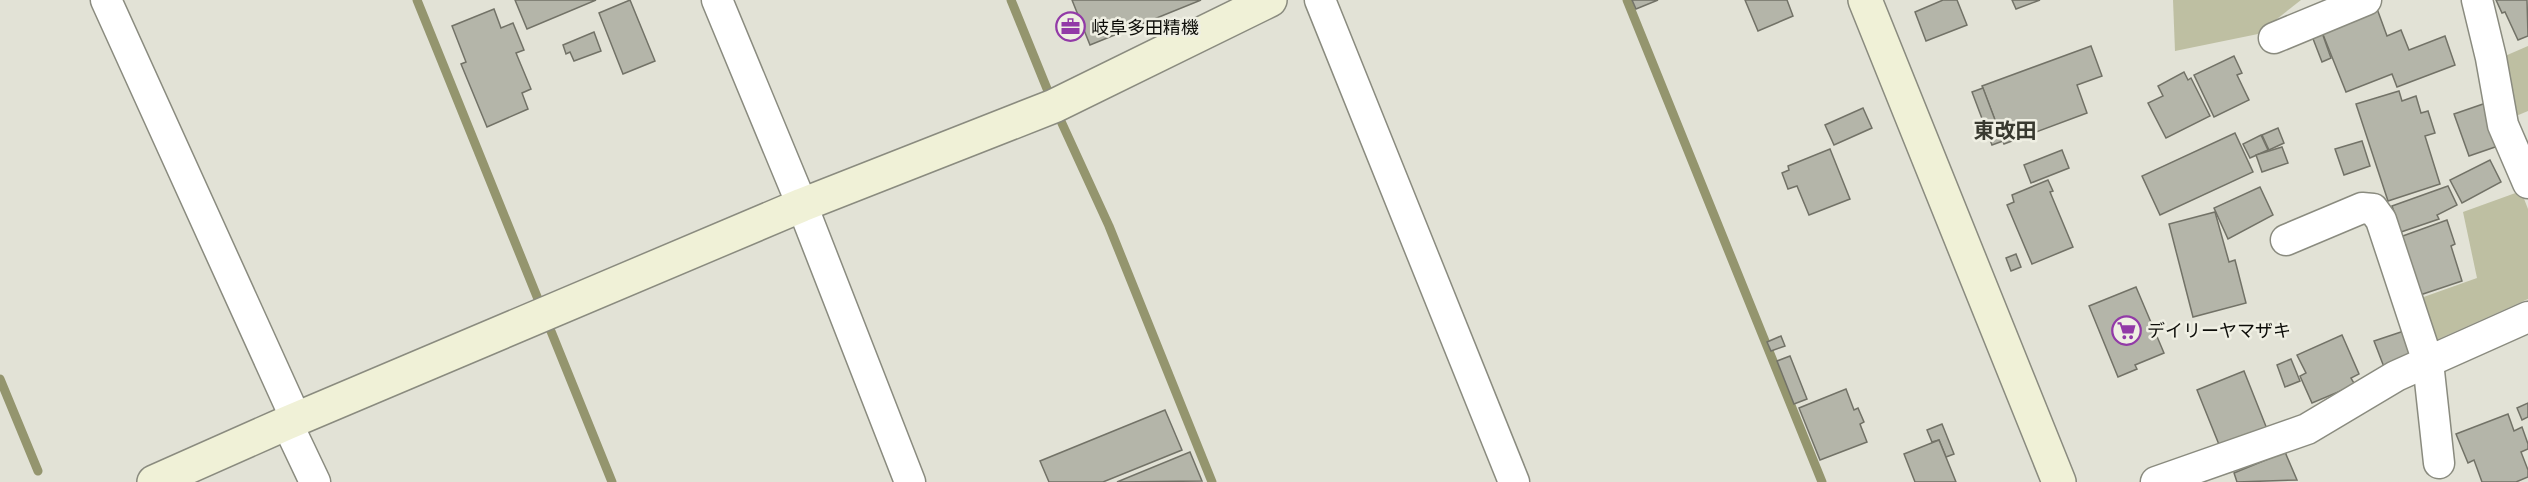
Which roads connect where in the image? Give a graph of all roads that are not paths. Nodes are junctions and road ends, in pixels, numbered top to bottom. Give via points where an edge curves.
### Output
1 (106, 0) edge
2 (717, 0) edge
3 (1270, 0) edge
4 (1320, 0) edge
5 (1865, 0) edge
6 (2366, 0) edge
7 (2477, 0) edge
8 (2274, 38) dead end
9 (2528, 183) edge
10 (802, 206) junction
11 (2286, 240) dead end
12 (2528, 317) edge
13 (2428, 362) junction
14 (291, 421) junction
15 (2439, 463) dead end
16 (154, 482) edge
17 (315, 482) edge
18 (910, 482) edge
19 (1514, 482) edge
20 (2059, 482) edge
21 (2156, 482) edge

1 - 14 street
2 - 10 street
3 - 10 street via 1054,106
4 - 19 street
5 - 20 street
6 - 8 street
7 - 9 street via 2503,125
10 - 14 street
10 - 18 street
11 - 13 street via 2362,208 2373,209 2391,247
12 - 13 street
13 - 15 street
13 - 21 street via 2396,376 2307,429
14 - 16 street
14 - 17 street

